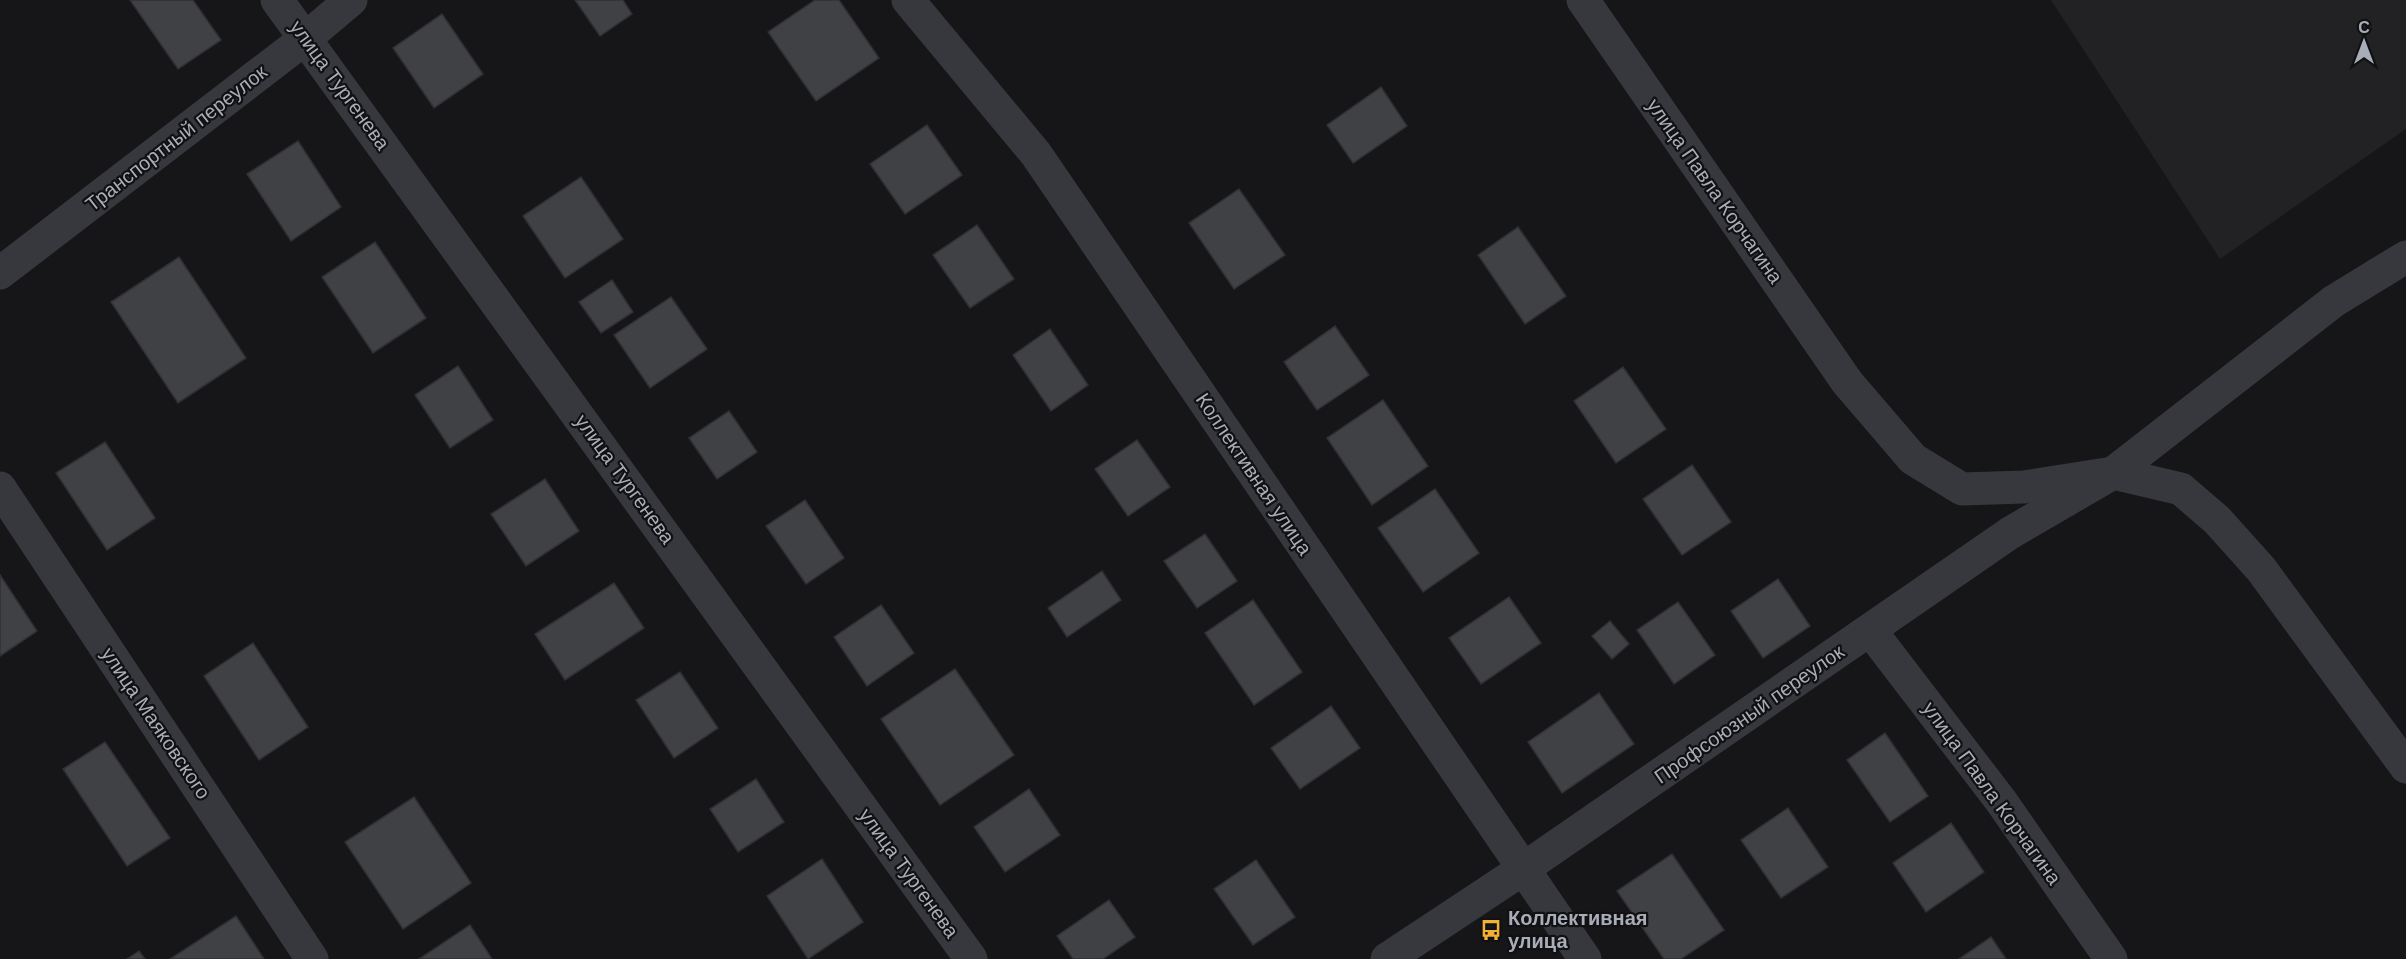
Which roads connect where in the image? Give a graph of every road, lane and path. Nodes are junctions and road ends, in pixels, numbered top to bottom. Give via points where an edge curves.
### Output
1 (277, 0) edge
2 (351, 0) edge
3 (909, 0) edge
4 (1583, 0) edge
5 (306, 38) junction
6 (2406, 257) edge
7 (0, 273) edge
8 (2114, 474) junction
9 (0, 488) edge
10 (1870, 630) junction
11 (2406, 767) edge
12 (1523, 869) junction
13 (312, 959) edge
14 (971, 959) edge
15 (1387, 959) edge
16 (1586, 959) edge
17 (2111, 959) edge

1 - 5 street, улица Тургенева
2 - 5 street, Транспортный переулок
3 - 12 street, Коллективная улица via 1036,154
4 - 8 street, улица Павла Корчагина via 1847,382 1913,459 1962,489 2024,487
5 - 7 street, Транспортный переулок
5 - 14 street, улица Тургенева
6 - 8 street, Профсоюзный переулок via 2334,301
8 - 10 street, Профсоюзный переулок via 2010,533
8 - 11 street via 2181,489 2217,520 2260,569
9 - 13 street, улица Маяковского
10 - 12 street, Профсоюзный переулок
10 - 17 street, улица Павла Корчагина via 2001,801
12 - 15 street, Профсоюзный переулок
12 - 16 street, Коллективная улица

